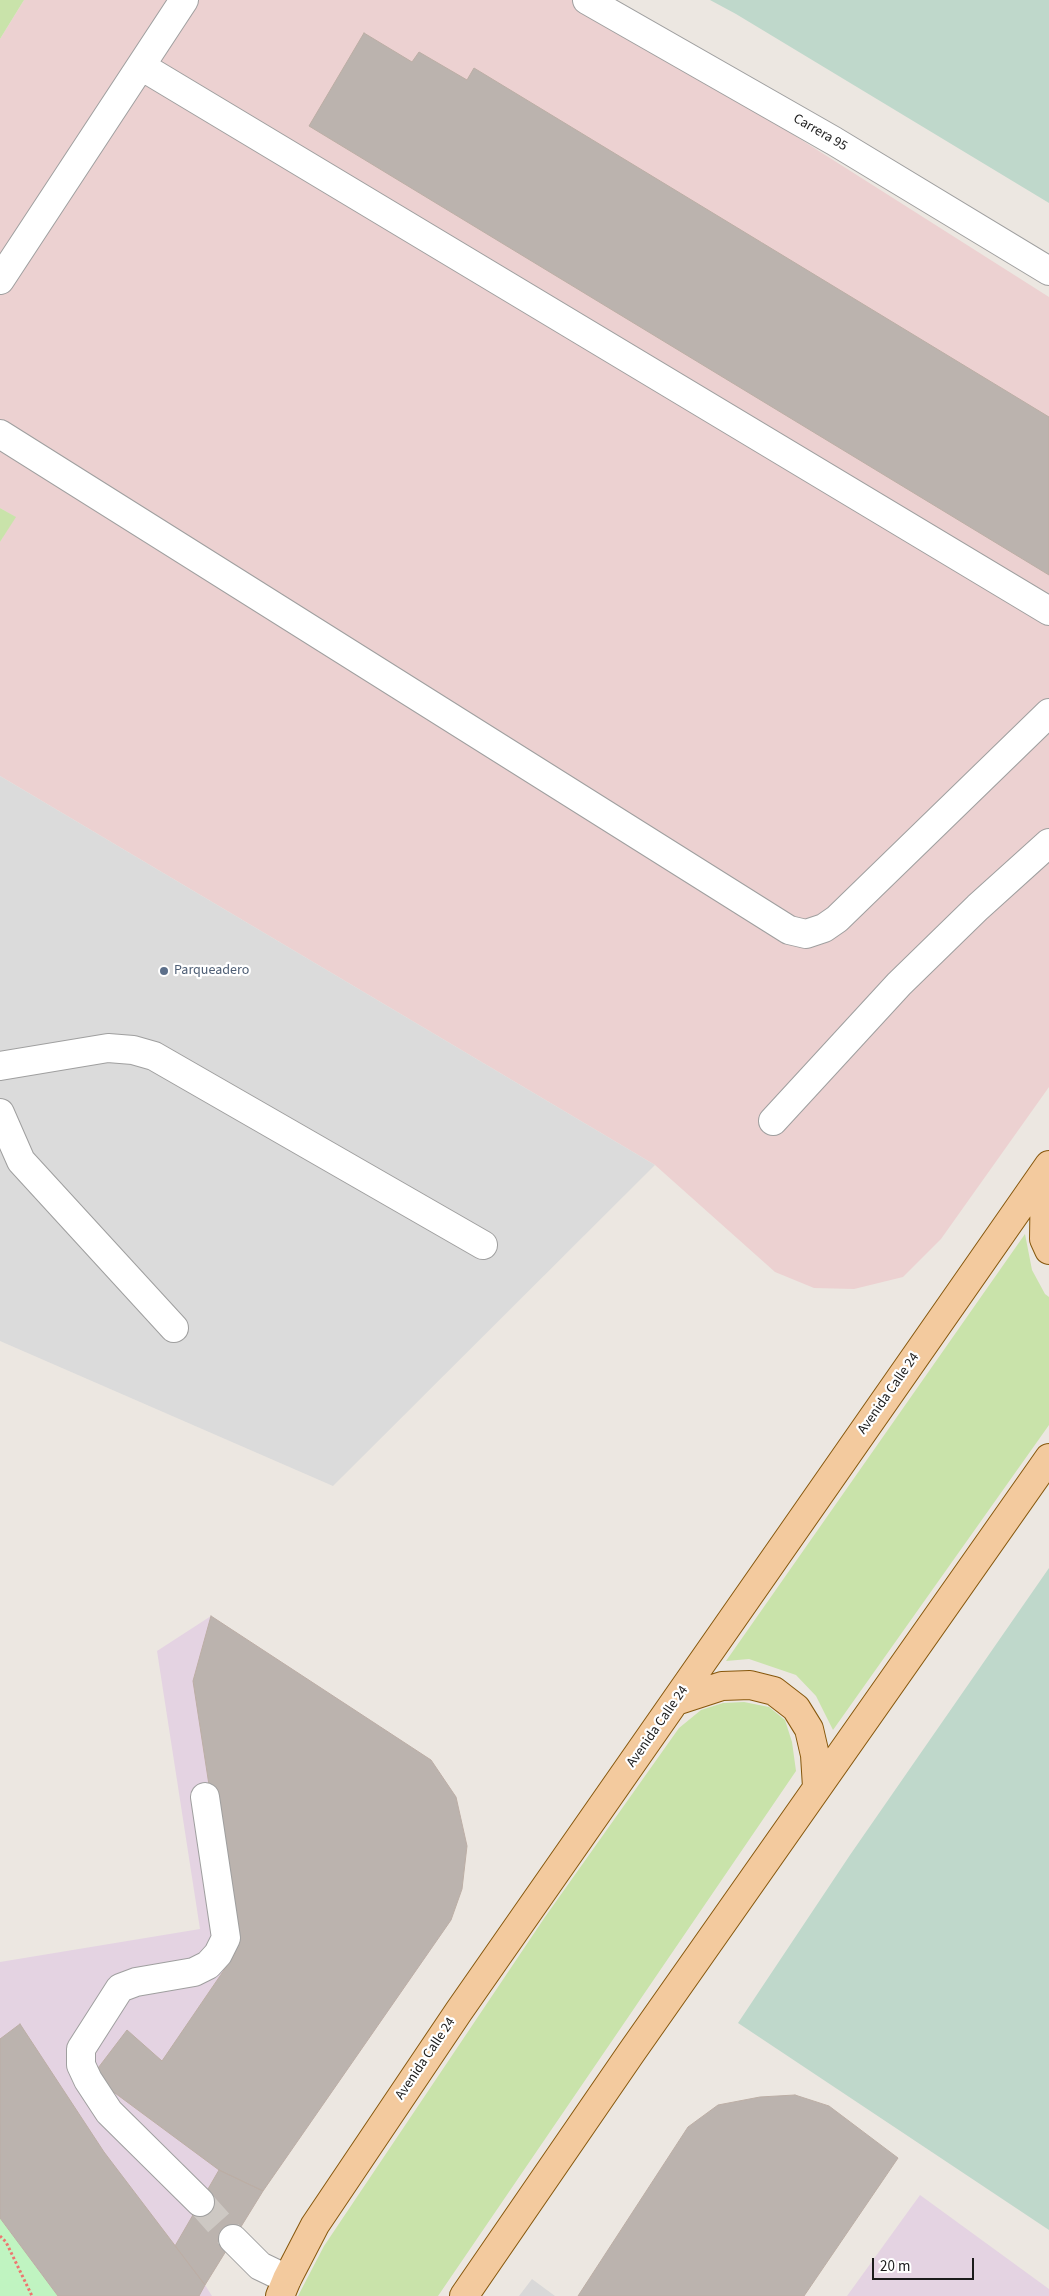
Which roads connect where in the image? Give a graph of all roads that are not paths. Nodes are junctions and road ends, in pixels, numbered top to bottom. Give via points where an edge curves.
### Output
1 (184, 0) edge
2 (587, 0) edge
3 (141, 66) junction
4 (1049, 272) edge
5 (0, 280) edge
6 (0, 434) edge
7 (1049, 611) edge
8 (1049, 713) edge
9 (1049, 843) edge
10 (0, 1066) edge
11 (0, 1113) edge
12 (773, 1121) dead end
13 (1047, 1168) edge
14 (483, 1245) dead end
15 (1049, 1250) edge
16 (174, 1328) dead end
17 (1049, 1458) edge
18 (676, 1701) junction
19 (817, 1787) junction
20 (205, 1797) dead end
21 (200, 2202) tunnel mouth
22 (233, 2239) tunnel mouth
23 (284, 2287) edge
24 (464, 2296) edge

1 - 3 lane
2 - 4 lane, Carrera 95 via 834,141
3 - 5 lane
3 - 7 lane
6 - 8 lane via 789,930 806,934 837,919
9 - 12 lane via 899,984
10 - 14 lane via 108,1048 154,1056
11 - 16 lane via 21,1161
13 - 15 main road via 1044,1239
13 - 18 main road, Avenida Calle 24
17 - 19 main road
18 - 19 main road via 722,1686 750,1685 774,1691 796,1708 809,1728
18 - 23 main road, Avenida Calle 24 via 315,2225
19 - 24 main road
20 - 21 lane via 226,1938 208,1965 194,1972 120,1988 81,2049 82,2065 88,2080 109,2112
22 - 23 lane

